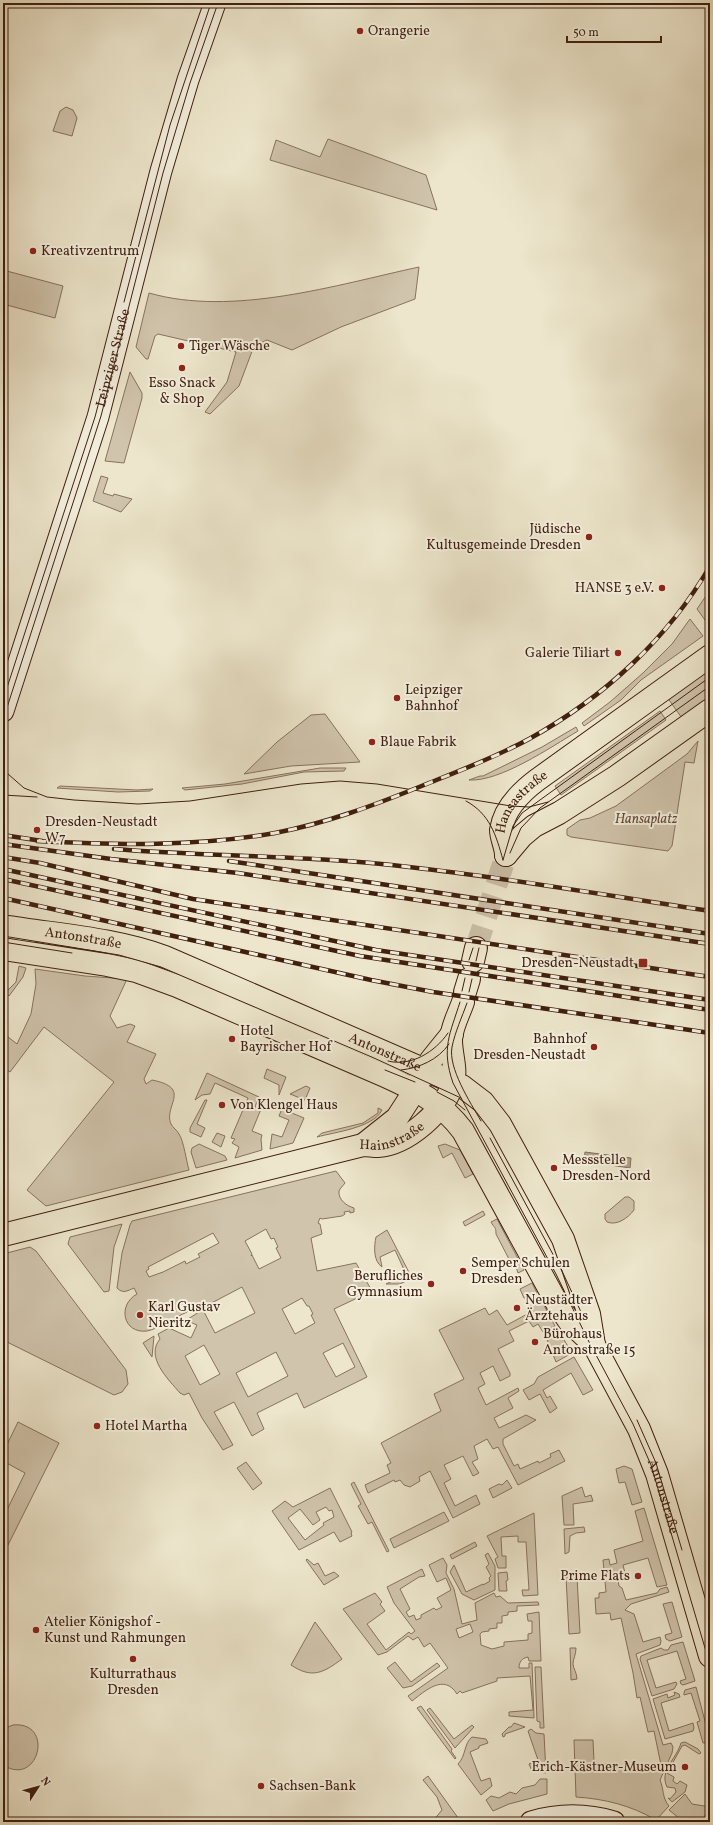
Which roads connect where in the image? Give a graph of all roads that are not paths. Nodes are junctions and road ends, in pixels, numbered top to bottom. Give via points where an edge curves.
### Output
1 (214, 3) edge
2 (710, 656) edge
3 (710, 710) edge
4 (3, 711) edge
5 (3, 926) edge
6 (3, 949) edge
7 (469, 976) dead end
8 (452, 1034) junction
9 (425, 1070) junction
10 (453, 1083) junction
11 (415, 1089) junction
12 (441, 1106) junction
13 (363, 1145) junction
14 (3, 1236) edge
15 (594, 1345) junction
16 (710, 1656) edge
17 (531, 1822) edge
18 (614, 1822) edge

1 - 4 main road, Leipziger Straße via 158,179 98,417
2 - 3 main road, Hansastraße via 543,775 519,795 511,806 501,831 506,855 534,826 616,776
5 - 9 main road, Antonstraße via 143,949
6 - 11 main road, Antonstraße via 136,971 177,986
7 - 8 main road
8 - 9 main road
8 - 10 main road via 455,1067
9 - 10 main road, Antonstraße
9 - 11 main road, Hainstraße
10 - 12 main road, Hainstraße
10 - 15 main road, Antonstraße via 475,1096 495,1116 558,1230 571,1259 589,1314
11 - 12 main road, Antonstraße
11 - 13 main road, Hainstraße via 396,1118
12 - 13 main road, Hainstraße via 426,1123 400,1139 379,1146
12 - 15 main road, Antonstraße via 469,1141 558,1305 569,1321
13 - 14 main road
15 - 16 main road, Antonstraße via 639,1429 650,1456
17 - 18 main road via 562,1816 586,1816

